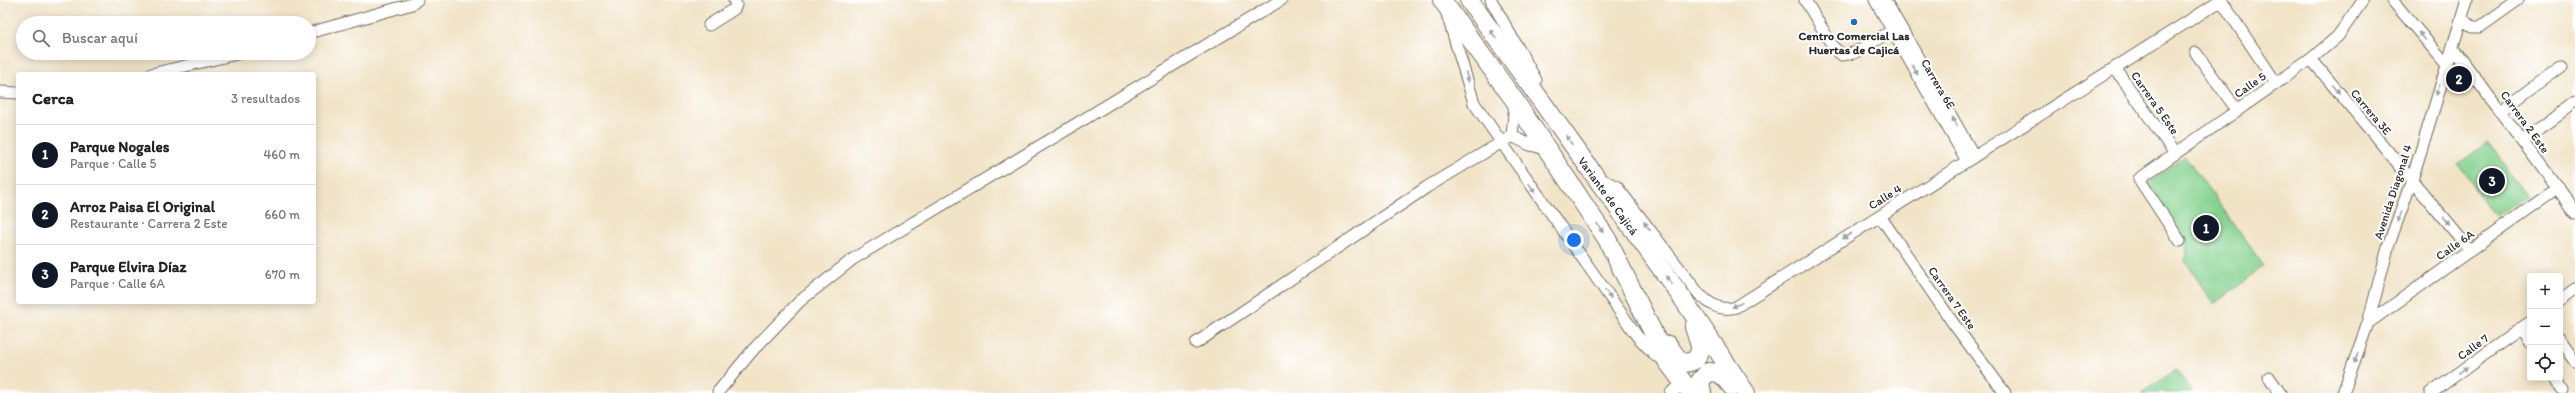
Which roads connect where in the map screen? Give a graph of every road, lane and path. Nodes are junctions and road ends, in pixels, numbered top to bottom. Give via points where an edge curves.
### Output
1 (734, 0) edge
2 (1281, 0) edge
3 (1442, 0) edge
4 (1469, 0) edge
5 (1491, 0) edge
6 (1805, 0) edge
7 (1876, 0) edge
8 (1885, 0) edge
9 (2221, 0) edge
10 (2364, 0) edge
11 (2392, 0) edge
12 (2467, 0) edge
13 (2518, 0) edge
14 (413, 1) edge
15 (2462, 18) junction
16 (709, 25) dead end
17 (1893, 30) junction
18 (316, 31) edge
19 (2453, 48) junction
20 (2196, 53) dead end
21 (2311, 59) junction
22 (211, 60) edge
23 (2447, 65) junction
24 (2561, 66) dead end
25 (2114, 68) junction
26 (160, 72) edge
27 (2276, 83) junction
28 (0, 92) edge
29 (16, 93) edge
30 (1515, 101) junction
31 (2575, 103) edge
32 (1548, 110) junction
33 (2237, 110) junction
34 (2501, 110) junction
35 (1512, 136) junction
36 (2523, 141) junction
37 (1500, 143) junction
38 (1547, 149) junction
39 (2175, 154) junction
40 (1970, 158) junction
41 (1592, 174) junction
42 (2412, 180) junction
43 (2558, 188) junction
44 (2575, 212) edge
45 (1880, 216) junction
46 (2180, 241) dead end
47 (2470, 250) junction
48 (2575, 289) edge
49 (2563, 298) edge
50 (1683, 299) junction
51 (1648, 319) junction
52 (2368, 323) junction
53 (2525, 325) edge
54 (1196, 342) dead end
55 (2563, 343) edge
56 (1667, 360) junction
57 (2575, 361) edge
58 (2269, 377) dead end
59 (2557, 381) edge
60 (2561, 388) dead end
61 (1682, 390) edge
62 (718, 392) dead end
63 (1702, 393) edge
64 (1736, 393) edge
65 (1746, 393) edge
66 (2005, 393) edge
67 (2280, 393) edge
68 (2343, 393) edge
69 (2431, 393) edge

1 - 16 street via 734,10
2 - 62 street via 852,259 800,301 752,351
3 - 30 highway, Variante de Cajicá
3 -> 37 street via 1474,104
32 -> 4 highway, Variante de Cajicá
5 - 32 street via 1539,86
6 - 17 street via 1834,48 1842,55 1854,53
7 - 17 street, Carrera 6E
40 -> 8 street, Carrera 6E
9 - 25 street, Calle 4
9 - 27 street
10 - 21 street, Calle 5 via 2338,36
23 -> 11 street
12 - 15 street, Avenida Diagonal 4
13 - 15 street via 2480,26 2474,27
14 - 18 street
15 - 19 street, Avenida Diagonal 4
17 -> 40 street, Carrera 6E
19 - 23 street, Avenida Diagonal 4
19 - 34 street, Carrera 2 Este
20 - 33 street
21 - 27 street, Calle 5
21 -> 42 street, Carrera 3E
22 - 26 street
23 -> 42 street, Avenida Diagonal 4
24 - 34 street
25 - 39 street, Carrera 5 Este
25 - 40 street, Calle 4
27 - 33 street, Calle 5
28 - 29 street
30 - 35 street
30 - 38 highway, Variante de Cajicá
31 - 36 street
41 -> 32 highway, Variante de Cajicá
33 - 39 street, Calle 5
34 - 36 street, Carrera 2 Este
35 - 37 street
35 - 38 street via 1530,145
36 - 43 street, Carrera 2 Este
37 - 54 street via 1427,187
37 -> 56 street via 1637,336 1656,356
38 -> 51 highway, Variante de Cajicá via 1607,239
39 - 46 street, Calle 5 via 2139,179
40 - 45 street, Calle 4
45 -> 41 street, Calle 4 via 1736,307 1728,309 1712,306 1699,294 1617,187
50 -> 41 highway, Variante de Cajicá
42 -> 47 street, Carrera 3E
42 -> 52 street, Avenida Diagonal 4 via 2389,244
43 - 44 street, Carrera 2 Este
43 - 47 street, Calle 6A
45 - 66 street, Carrera 7 Este via 1953,323
47 - 52 street, Calle 6A
48 - 49 street
50 - 51 highway via 1700,343 1700,355 1693,362 1687,363 1676,358
50 - 65 highway, Variante de Cajicá
51 - 56 highway, Variante de Cajicá
52 -> 68 street, Avenida Diagonal 4
69 -> 53 street, Calle 7
55 - 57 street
56 - 61 highway, Variante de Cajicá
58 - 67 street
59 - 60 street
63 - 64 highway via 1700,387 1703,376 1714,371 1724,377

